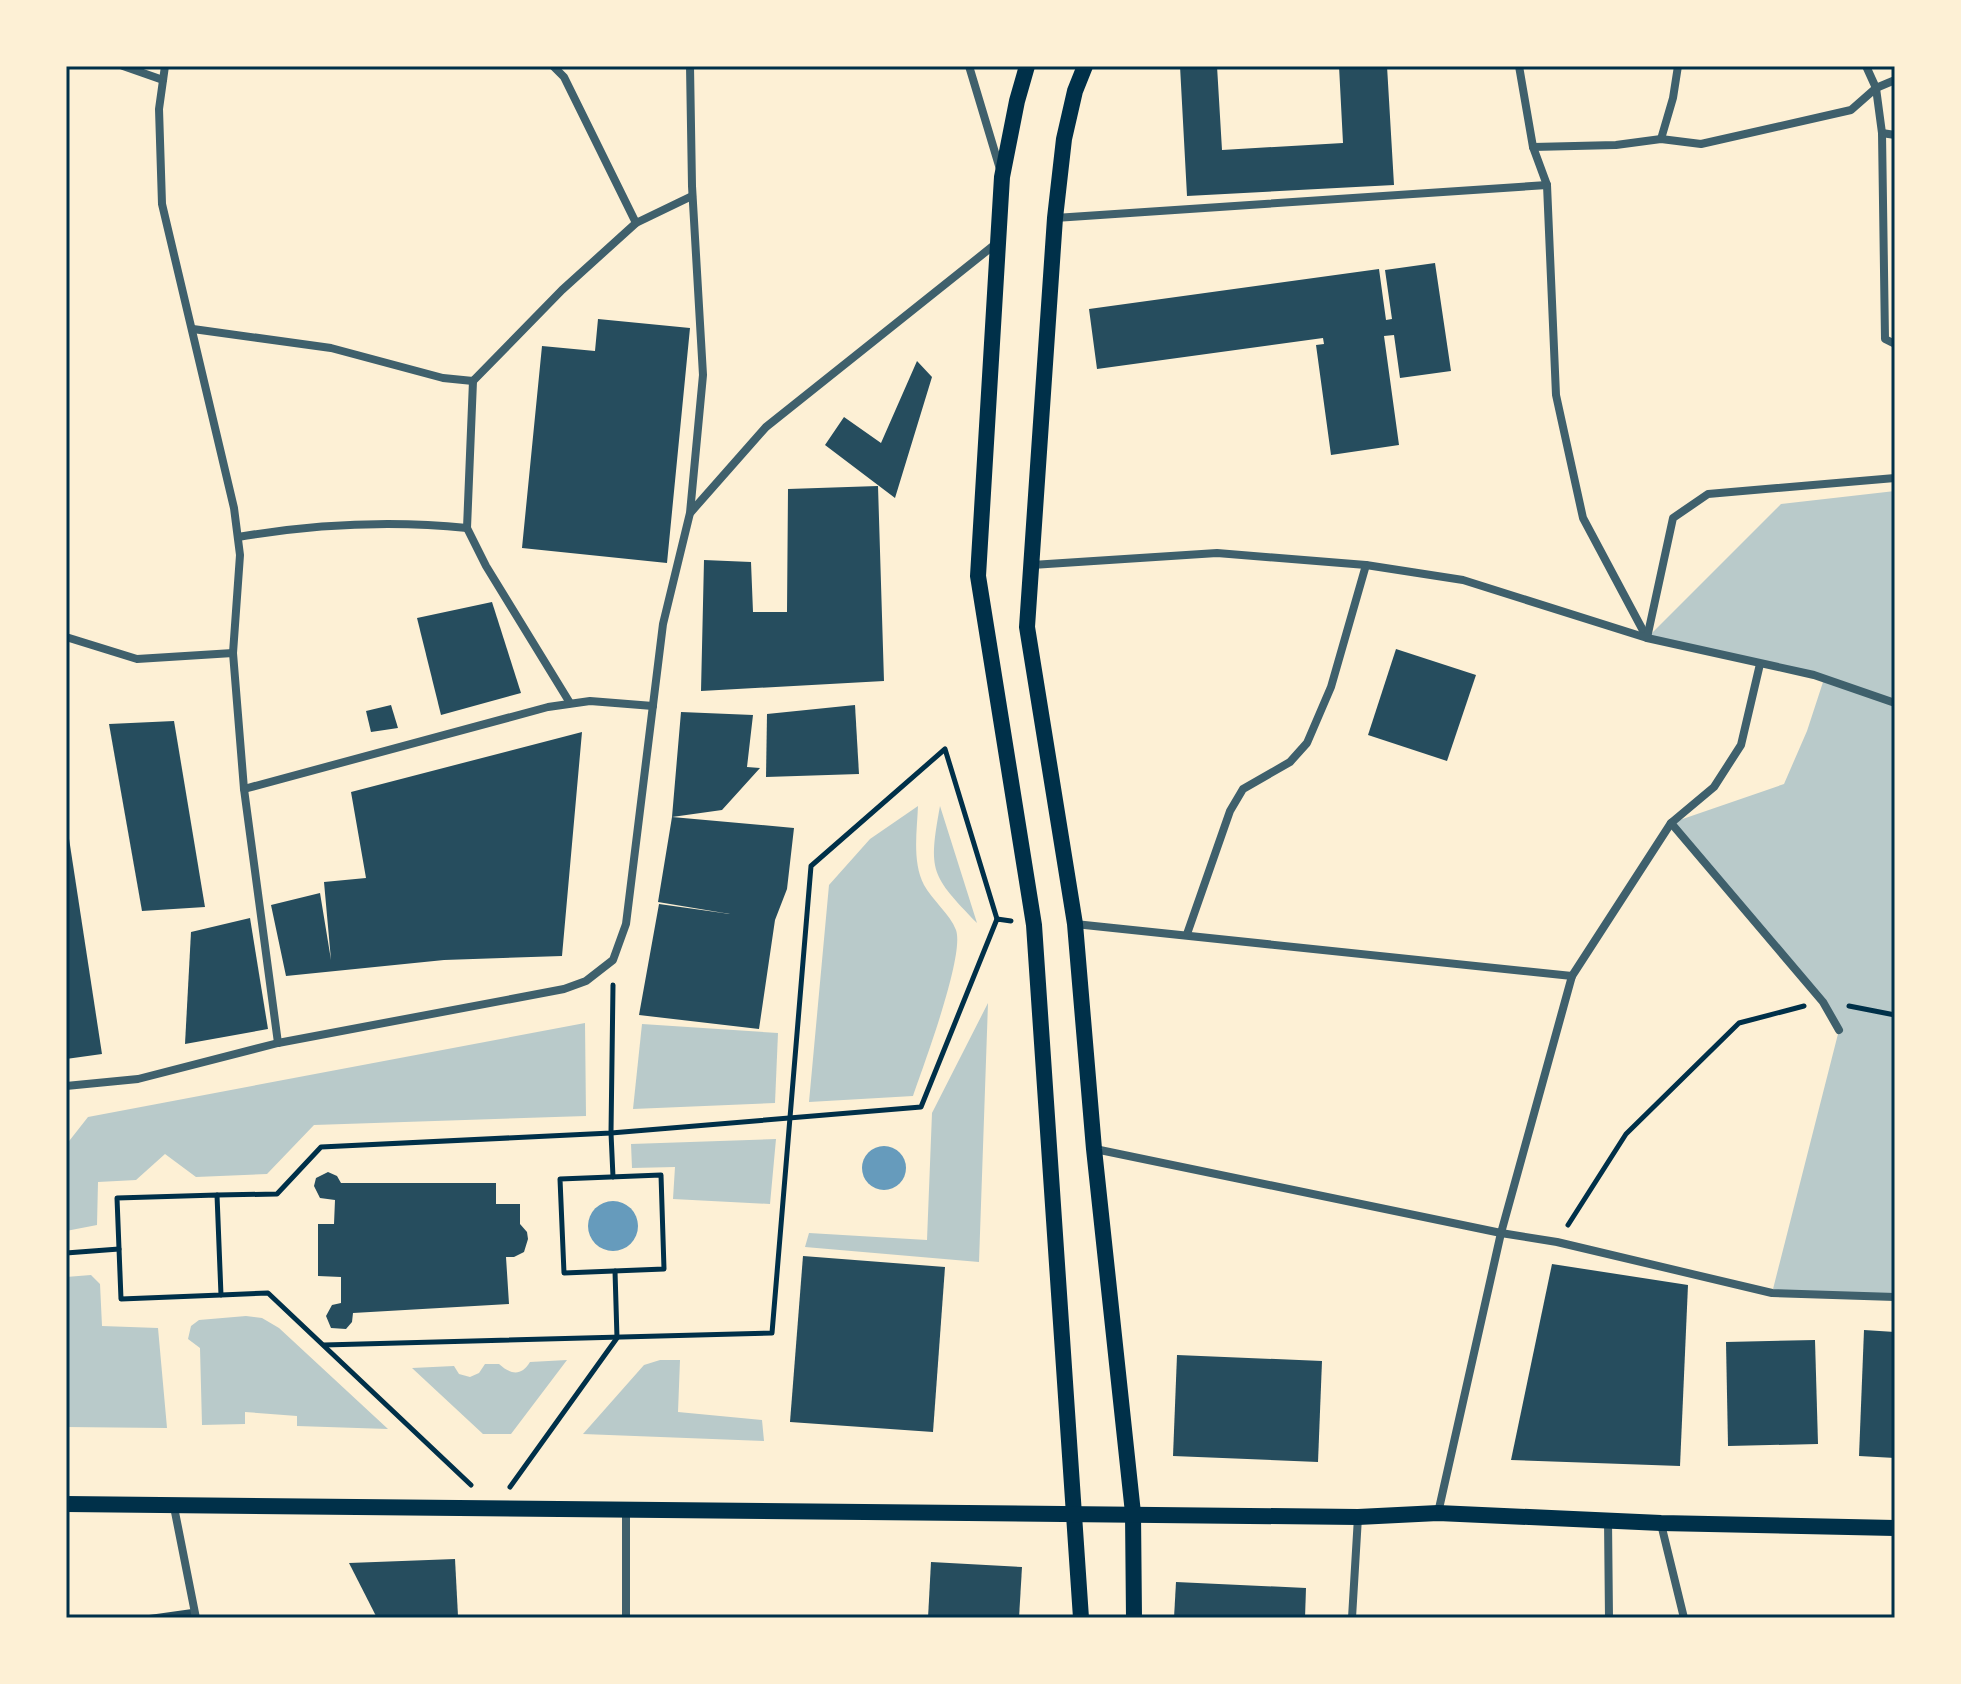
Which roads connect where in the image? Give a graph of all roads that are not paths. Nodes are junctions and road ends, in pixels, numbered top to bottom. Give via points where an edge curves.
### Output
1 (123, 66) edge
2 (165, 66) edge
3 (553, 66) edge
4 (690, 66) edge
5 (969, 66) edge
6 (1027, 66) edge
7 (1085, 66) edge
8 (1519, 66) edge
9 (1678, 66) edge
10 (1866, 66) edge
11 (163, 80) junction
12 (1895, 80) edge
13 (1876, 88) junction
14 (1882, 133) junction
15 (1895, 135) edge
16 (1661, 139) junction
17 (1533, 147) junction
18 (1002, 177) junction
19 (1547, 185) junction
20 (692, 196) junction
21 (1055, 218) junction
22 (636, 223) junction
23 (998, 242) junction
24 (193, 329) junction
25 (1895, 344) edge
26 (473, 381) junction
27 (1895, 478) edge
28 (690, 513) junction
29 (467, 528) junction
30 (238, 537) junction
31 (1031, 565) junction
32 (1366, 565) junction
33 (66, 637) edge
34 (1647, 638) junction
35 (233, 653) junction
36 (1760, 664) junction
37 (570, 703) junction
38 (1895, 703) edge
39 (653, 706) junction
40 (244, 789) junction
41 (1671, 823) junction
42 (1075, 924) junction
43 (1187, 934) junction
44 (1572, 976) junction
45 (1839, 1030) dead end
46 (278, 1043) junction
47 (66, 1086) edge
48 (1094, 1149) junction
49 (1501, 1233) junction
50 (1895, 1297) edge
51 (66, 1504) edge
52 (174, 1507) junction
53 (626, 1508) junction
54 (1076, 1513) junction
55 (1133, 1513) junction
56 (1438, 1513) junction
57 (1358, 1517) junction
58 (1608, 1520) junction
59 (1661, 1523) junction
60 (1895, 1528) edge
61 (196, 1618) edge
62 (626, 1618) edge
63 (1081, 1618) edge
64 (1134, 1618) edge
65 (1352, 1618) edge
66 (1609, 1618) edge
67 (1684, 1618) edge

1 - 11 street
2 - 11 street
3 - 22 street via 564,77
4 - 20 street
5 - 18 street
6 - 18 main road
7 - 21 main road via 1064,139
8 - 17 street
9 - 16 street
10 - 13 street
11 - 24 street via 162,204
12 - 13 street
13 - 14 street
13 - 16 street via 1851,110 1701,144
14 - 15 street
14 - 25 street via 1885,339
16 - 17 street
17 - 19 street
18 - 23 main road
19 - 21 street
19 - 34 street via 1556,395 1583,518
20 - 22 street
20 - 28 street via 703,375
21 - 31 main road
22 - 26 street
23 - 28 street via 766,427
23 - 54 main road via 978,576 1034,925
24 - 26 street via 331,348
24 - 30 street
26 - 29 street
27 - 34 street via 1708,494 1673,518
28 - 39 street via 663,624
29 - 30 street via 344,523
29 - 37 street
30 - 35 street
31 - 32 street via 1217,553
31 - 42 main road via 1027,627
32 - 34 street via 1463,580
32 - 43 street via 1331,687 1307,743 1290,762 1243,789 1230,811
33 - 35 street via 137,659
34 - 36 street
35 - 40 street
36 - 38 street via 1814,675
36 - 41 street via 1741,745 1714,787
37 - 39 street
37 - 40 street
39 - 46 street via 626,924 613,960 586,981 564,989
40 - 46 street
41 - 44 street
41 - 45 street via 1823,1002
42 - 43 street
42 - 48 main road
43 - 44 street
44 - 49 street
46 - 47 street via 138,1079
48 - 49 street
48 - 55 main road
49 - 50 street via 1772,1293
49 - 56 street
51 - 52 main road
52 - 53 main road
52 - 61 street
53 - 54 main road
53 - 62 street
54 - 55 main road
54 - 63 main road
55 - 57 main road
55 - 64 main road
56 - 57 main road
56 - 58 main road
57 - 65 street
58 - 59 main road
58 - 66 street
59 - 60 main road
59 - 67 street

